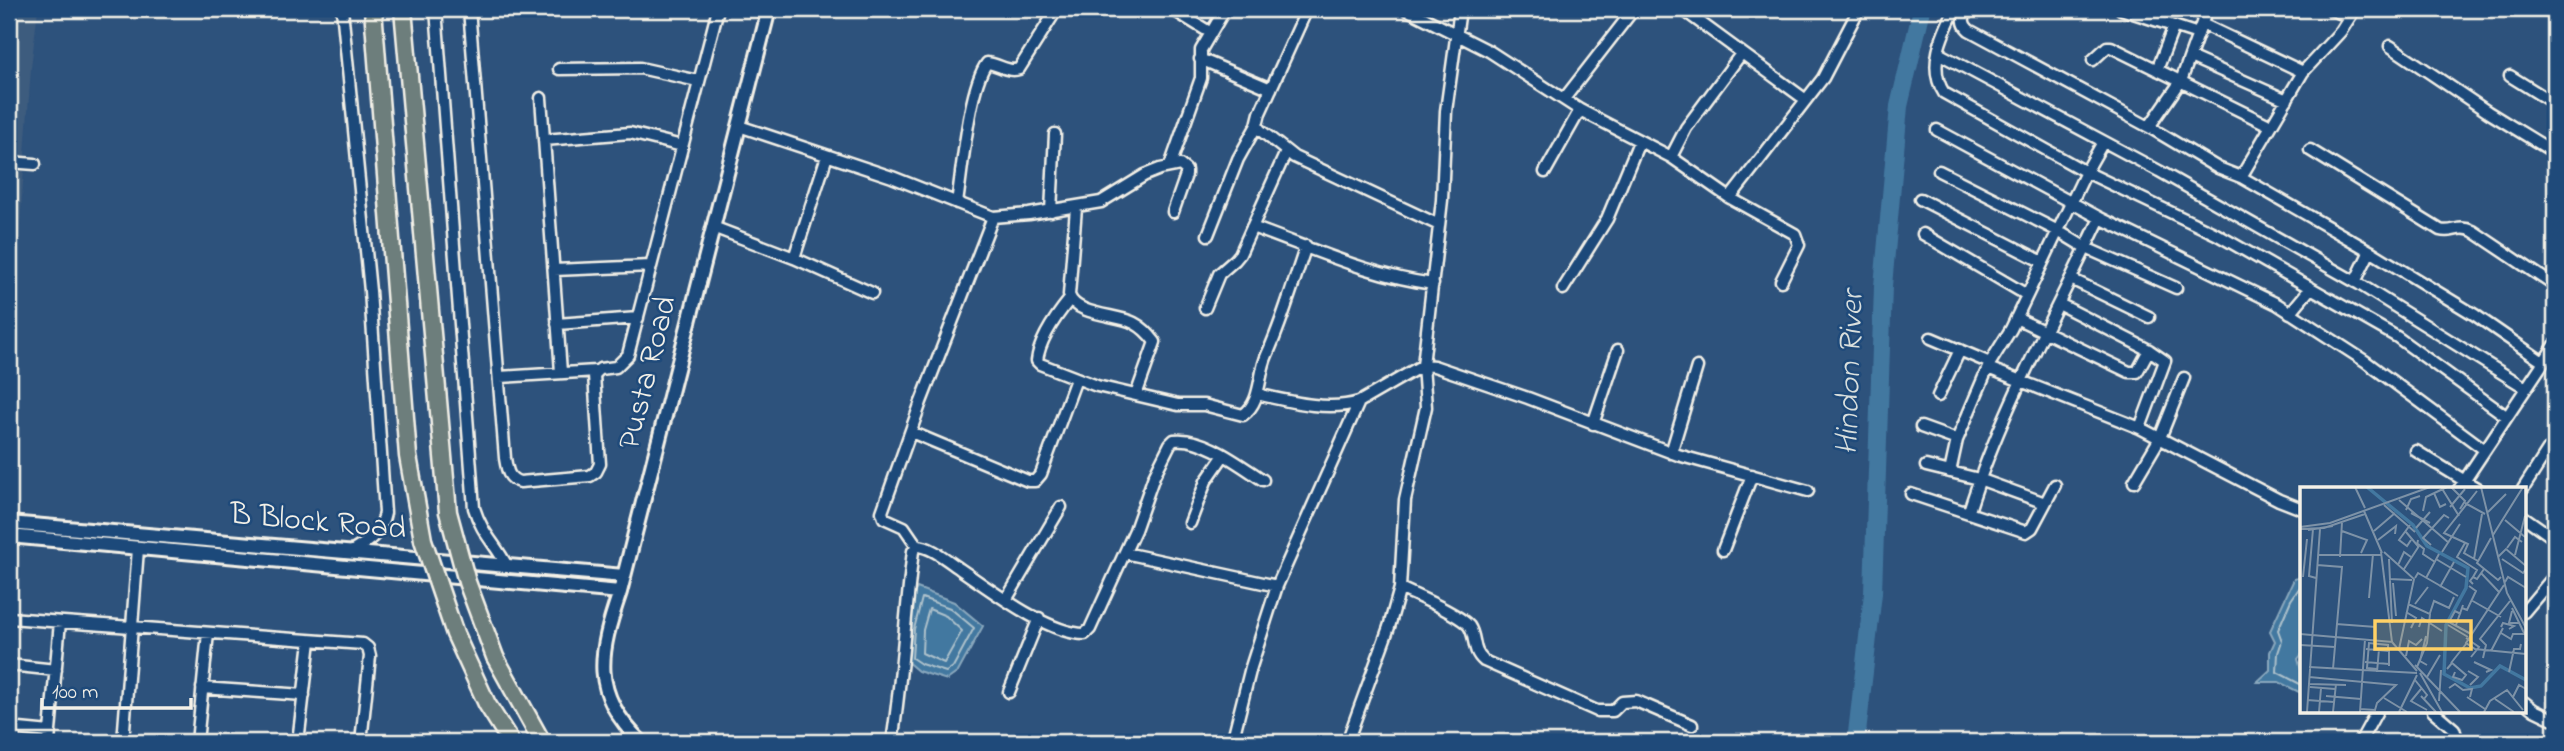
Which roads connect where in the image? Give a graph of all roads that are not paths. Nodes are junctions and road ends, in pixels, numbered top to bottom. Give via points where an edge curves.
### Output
1 (342, 9) edge
2 (373, 9) edge
3 (403, 9) edge
4 (436, 9) edge
5 (469, 9) edge
6 (718, 9) edge
7 (769, 9) edge
8 (1057, 9) edge
9 (1172, 9) edge
10 (1225, 9) edge
11 (1307, 9) edge
12 (1405, 9) edge
13 (1460, 9) edge
14 (1634, 9) edge
15 (1682, 9) edge
16 (1859, 9) edge
17 (1955, 9) edge
18 (1966, 9) edge
19 (2121, 9) edge
20 (2207, 9) edge
21 (2330, 9) edge
22 (2352, 13) edge
23 (2174, 26) junction
24 (2200, 29) junction
25 (1211, 33) junction
26 (1455, 33) junction
27 (2390, 46) dead end
28 (1938, 53) junction
29 (1741, 54) junction
30 (2190, 57) junction
31 (1200, 60) junction
32 (2093, 60) dead end
33 (559, 69) dead end
34 (2157, 70) junction
35 (2304, 72) junction
36 (2510, 76) dead end
37 (698, 81) junction
38 (2181, 81) junction
39 (1271, 89) junction
40 (541, 99) dead end
41 (1564, 99) junction
42 (1806, 100) junction
43 (2287, 100) junction
44 (2555, 104) edge
45 (1580, 110) junction
46 (1257, 125) junction
47 (739, 126) junction
48 (2271, 126) junction
49 (2149, 127) junction
50 (1937, 130) dead end
51 (1055, 134) dead end
52 (544, 140) junction
53 (1639, 142) junction
54 (2104, 142) junction
55 (682, 146) junction
56 (2310, 150) dead end
57 (1286, 152) junction
58 (2555, 153) edge
59 (827, 156) junction
60 (1671, 157) junction
61 (9, 162) edge
62 (35, 164) dead end
63 (1170, 166) junction
64 (1939, 171) dead end
65 (1545, 172) dead end
66 (2086, 172) junction
67 (2241, 177) junction
68 (1730, 198) junction
69 (1920, 199) dead end
70 (2072, 202) junction
71 (957, 203) junction
72 (1076, 208) junction
73 (1051, 211) junction
74 (1173, 212) dead end
75 (993, 217) junction
76 (2100, 218) junction
77 (1439, 225) junction
78 (713, 227) junction
79 (1252, 227) junction
80 (2058, 230) junction
81 (1923, 234) dead end
82 (1208, 235) dead end
83 (1306, 246) junction
84 (2086, 248) junction
85 (2370, 251) junction
86 (794, 258) junction
87 (2043, 262) junction
88 (651, 266) junction
89 (554, 270) junction
90 (2071, 279) junction
91 (1781, 281) dead end
92 (2355, 282) junction
93 (1433, 284) junction
94 (2555, 286) edge
95 (2176, 288) dead end
96 (1563, 289) dead end
97 (2310, 289) junction
98 (872, 293) dead end
99 (2027, 295) junction
100 (1070, 299) junction
101 (2059, 304) junction
102 (1205, 309) dead end
103 (2290, 313) junction
104 (2149, 317) dead end
105 (638, 318) junction
106 (2016, 318) junction
107 (557, 324) junction
108 (2046, 331) junction
109 (1931, 338) dead end
110 (2555, 345) edge
111 (1618, 350) dead end
112 (1960, 350) junction
113 (2149, 350) junction
114 (2543, 362) junction
115 (1423, 365) junction
116 (1989, 366) junction
117 (1697, 367) dead end
118 (561, 372) junction
119 (596, 372) junction
120 (500, 377) junction
121 (2184, 378) dead end
122 (1076, 379) junction
123 (2022, 381) junction
124 (2526, 388) junction
125 (1257, 394) junction
126 (1136, 396) junction
127 (1938, 396) dead end
128 (1359, 402) junction
129 (2506, 416) junction
130 (1593, 424) junction
131 (1921, 427) dead end
132 (2140, 428) junction
133 (911, 432) junction
134 (2160, 438) junction
135 (1957, 440) junction
136 (2485, 450) junction
137 (2548, 450) dead end
138 (2416, 451) dead end
139 (1671, 453) junction
140 (1224, 454) junction
141 (1926, 466) dead end
142 (1950, 472) junction
143 (1752, 475) junction
144 (1979, 479) junction
145 (1263, 480) dead end
146 (2134, 482) dead end
147 (2462, 484) edge
148 (2055, 485) dead end
149 (2524, 487) edge
150 (1808, 491) dead end
151 (1912, 494) dead end
152 (2045, 503) junction
153 (1061, 508) dead end
154 (2300, 509) edge
155 (1969, 511) junction
156 (2526, 518) edge
157 (9, 523) edge
158 (1190, 523) dead end
159 (9, 537) edge
160 (2555, 539) edge
161 (917, 546) junction
162 (138, 548) junction
163 (1723, 550) dead end
164 (351, 552) junction
165 (1125, 553) junction
166 (506, 566) junction
167 (2555, 575) edge
168 (624, 576) junction
169 (1277, 586) junction
170 (1400, 588) junction
171 (620, 592) junction
172 (1006, 600) junction
173 (2526, 610) edge
174 (9, 618) edge
175 (1039, 618) junction
176 (60, 622) junction
177 (131, 627) junction
178 (208, 633) junction
179 (310, 642) junction
180 (9, 665) edge
181 (56, 670) junction
182 (202, 688) junction
183 (1009, 692) dead end
184 (304, 695) junction
185 (2526, 704) edge
186 (2377, 712) edge
187 (2434, 712) edge
188 (2555, 720) edge
189 (1692, 725) dead end
190 (9, 728) edge
191 (49, 737) edge
192 (124, 742) edge
193 (197, 742) edge
194 (214, 742) edge
195 (298, 742) edge
196 (361, 742) edge
197 (511, 742) edge
198 (542, 742) edge
199 (641, 742) edge
200 (892, 742) edge
201 (1232, 742) edge
202 (1347, 742) edge
203 (2360, 742) edge
204 (2458, 742) edge

1 - 164 street via 386,513 375,538
2 - 197 main road, bridge via 408,456 423,540 455,634 487,704
3 - 198 main road, bridge via 448,512 464,573 495,657
4 - 166 street via 474,508 479,526 497,546
5 - 120 street
6 - 37 street
7 - 47 street, Pusta Road
8 - 71 street via 1019,69 1010,71 988,63 982,69
9 - 25 street
10 - 25 street
11 - 39 street
12 - 26 street
13 - 26 street
14 - 41 street
15 - 29 street
16 - 42 street via 1823,78
17 - 28 street
18 - 49 street via 1963,20 1969,30
19 - 23 street
20 - 24 street
21 - 22 street
22 - 35 street
23 - 24 street
23 - 34 street
24 - 30 street
24 - 35 street
25 - 31 street
26 - 41 street
26 - 77 street
27 - 58 street
28 - 54 street
28 - 66 street via 1936,77 1944,93
29 - 42 street
29 - 60 street via 1692,119
30 - 38 street
30 - 43 street
31 - 39 street
31 - 63 street via 1201,78
32 - 34 street via 2111,47
33 - 37 street via 640,68
34 - 38 street
35 - 43 street
36 - 44 street
37 - 55 street
38 - 48 street
38 - 49 street
39 - 46 street
40 - 52 street
41 - 45 street
42 - 68 street
43 - 48 street
45 - 53 street
45 - 65 street
46 - 57 street
46 - 82 street via 1238,159
47 - 59 street
47 - 78 street, Pusta Road
48 - 67 street
49 - 67 street
50 - 70 street
51 - 73 street
52 - 55 street via 630,133
52 - 89 street
53 - 60 street
53 - 96 street via 1607,219
54 - 66 street
54 - 92 street
55 - 88 street
56 - 94 street via 2440,230 2459,227 2473,231
57 - 77 street
57 - 79 street
59 - 71 street
59 - 86 street
60 - 68 street
61 - 62 street
63 - 72 street via 1145,175 1101,202
63 - 74 street via 1186,170
64 - 80 street
66 - 70 street
66 - 97 street via 2216,234
67 - 85 street
68 - 91 street via 1798,237 1799,245
69 - 87 street
70 - 76 street
70 - 80 street
71 - 75 street
72 - 73 street
72 - 100 street
73 - 75 street
75 - 133 street
76 - 84 street
76 - 103 street
77 - 93 street
78 - 86 street
78 - 168 street, Pusta Road
79 - 83 street
79 - 102 street via 1235,260 1219,274
80 - 84 street
80 - 87 street
81 - 99 street
83 - 93 street via 1379,273
83 - 125 street
84 - 90 street
84 - 95 street
85 - 92 street
85 - 114 street
86 - 98 street
87 - 99 street
88 - 89 street
88 - 105 street
89 - 107 street
90 - 101 street
90 - 104 street
92 - 124 street
93 - 115 street
97 - 103 street
97 - 129 street via 2397,337
99 - 106 street
100 - 122 street via 1037,358 1043,366
100 - 126 street via 1082,309 1136,323 1155,342
101 - 108 street
101 - 113 street
103 - 136 street via 2365,361
105 - 107 street
105 - 119 street via 624,362
106 - 108 street
106 - 116 street
107 - 118 street
108 - 113 street via 2134,373
108 - 123 street
109 - 112 street
110 - 114 street
111 - 130 street
112 - 116 street
112 - 127 street
113 - 132 street via 2165,360
114 - 124 street
115 - 128 street
115 - 130 street
115 - 170 street via 1426,407 1405,499
116 - 123 street
116 - 135 street
117 - 139 street
118 - 119 street
118 - 120 street
119 - 120 street via 600,464 596,472 520,482 507,473
121 - 134 street
122 - 126 street
122 - 133 street via 1035,481
123 - 132 street
123 - 144 street
124 - 129 street
125 - 126 street via 1243,415
125 - 128 street via 1293,402
128 - 169 street
129 - 136 street
130 - 139 street
131 - 135 street
132 - 134 street
133 - 161 street via 882,514 904,527
134 - 146 street
134 - 154 street
135 - 142 street
136 - 147 street
137 - 149 street
138 - 147 street
139 - 143 street
140 - 145 street
140 - 158 street via 1206,481
140 - 165 street via 1179,439 1170,444
141 - 142 street
142 - 144 street
143 - 150 street
143 - 163 street
144 - 152 street
144 - 155 street
148 - 152 street
151 - 155 street
152 - 155 street via 2026,532
153 - 172 street
156 - 160 street
157 - 164 street, B Block Road
159 - 162 street, B Block Road
161 - 172 street via 949,561
161 - 200 street via 906,604
162 - 171 street, B Block Road
162 - 177 street
164 - 166 street, B Block Road
165 - 169 street
165 - 175 street via 1088,632 1072,633
166 - 168 street, B Block Road
167 - 173 street
168 - 171 street, Pusta Road
169 - 201 street
170 - 189 street via 1469,626 1474,649 1483,661 1597,711 1613,711 1622,702 1636,701
170 - 202 street
171 - 199 street, Pusta Road via 603,646 603,677 618,714
172 - 175 street
174 - 176 street
175 - 183 street
176 - 177 street
176 - 181 street
177 - 178 street
177 - 192 street
178 - 179 street
178 - 182 street
179 - 184 street
179 - 196 street via 368,648
180 - 181 street
181 - 191 street
182 - 184 street
182 - 193 street
184 - 195 street
185 - 188 street
186 - 203 street
187 - 204 street via 2454,729
190 - 191 street
193 - 194 street

